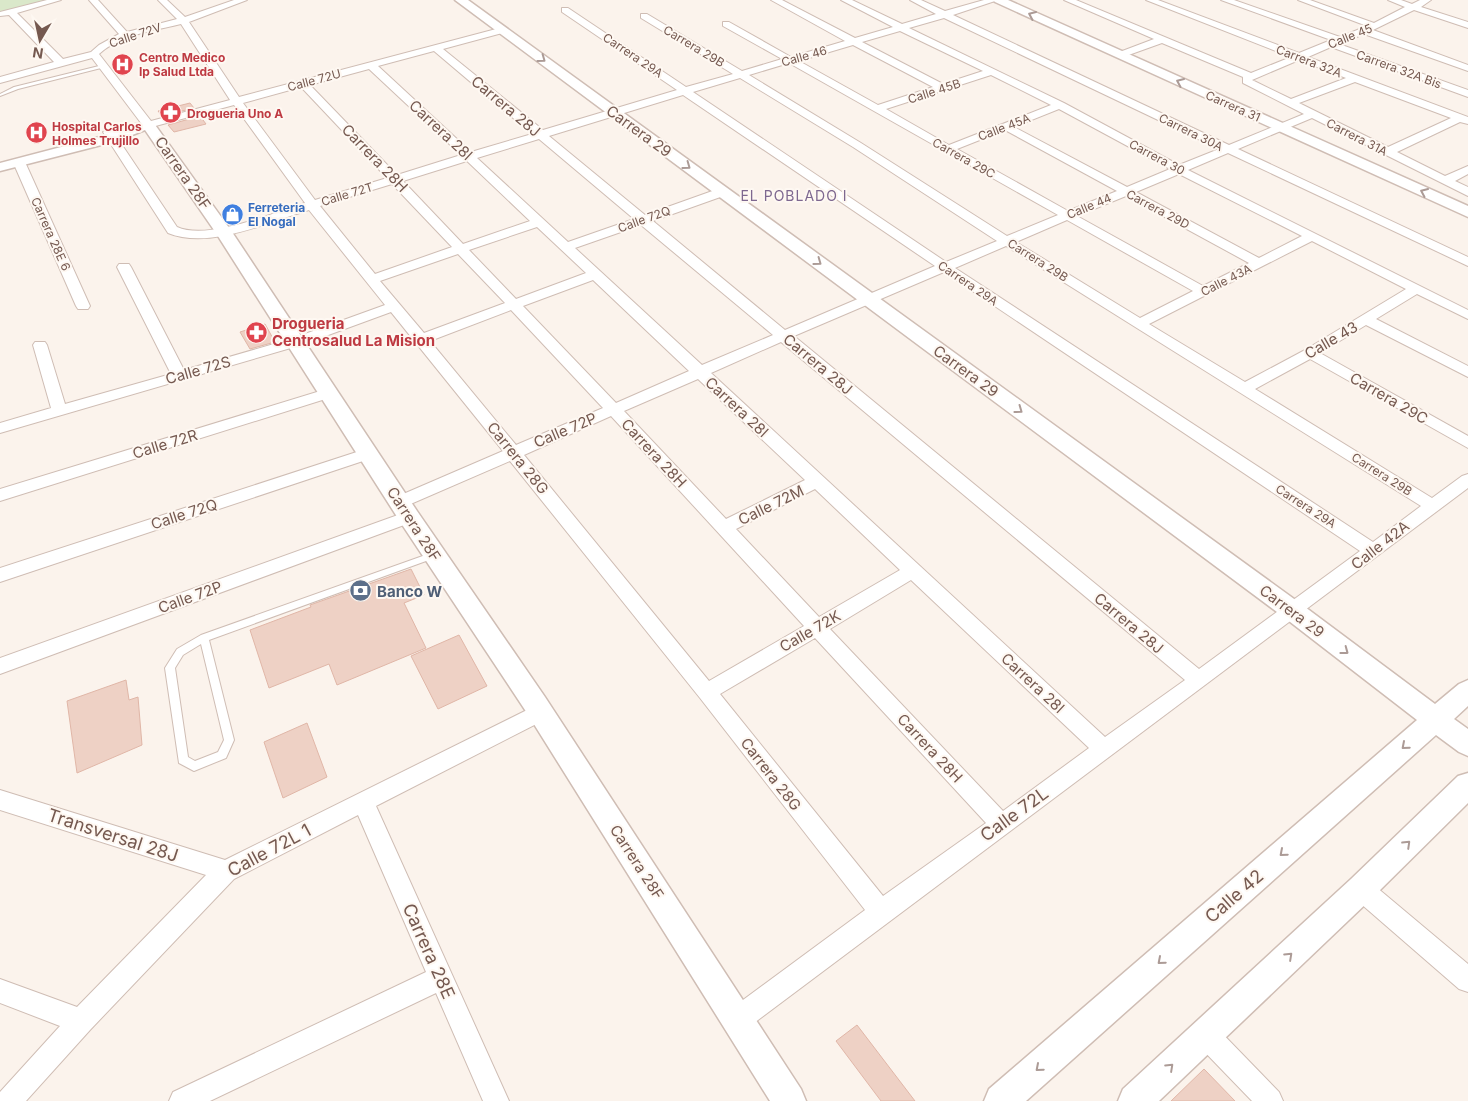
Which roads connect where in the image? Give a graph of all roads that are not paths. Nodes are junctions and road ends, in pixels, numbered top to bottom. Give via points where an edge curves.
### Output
1 (57, 0) edge
2 (92, 0) edge
3 (162, 0) edge
4 (243, 0) edge
5 (461, 0) edge
6 (775, 0) edge
7 (846, 0) edge
8 (914, 0) edge
9 (994, 0) edge
10 (998, 0) edge
11 (1068, 0) edge
12 (1150, 0) edge
13 (1225, 0) edge
14 (1302, 0) edge
15 (1392, 0) edge
16 (1427, 0) edge
17 (1414, 7) junction
18 (565, 10) dead end
19 (11, 12) junction
20 (945, 14) junction
21 (0, 15) edge
22 (644, 16) dead end
23 (183, 20) junction
24 (726, 24) dead end
25 (1468, 25) edge
26 (1375, 26) junction
27 (901, 28) junction
28 (503, 30) junction
29 (1363, 30) junction
30 (126, 36) junction
31 (1164, 39) junction
32 (854, 42) junction
33 (1334, 42) junction
34 (436, 48) junction
35 (94, 54) junction
36 (1120, 55) junction
37 (1298, 57) junction
38 (790, 60) junction
39 (60, 63) junction
40 (371, 65) junction
41 (103, 66) junction
42 (1468, 68) edge
43 (991, 72) junction
44 (742, 74) junction
45 (1248, 78) junction
46 (1355, 78) junction
47 (0, 80) edge
48 (303, 83) junction
49 (942, 88) junction
50 (687, 92) junction
51 (1468, 94) edge
52 (1, 95) edge
53 (236, 101) junction
54 (1289, 103) junction
55 (1060, 106) junction
56 (877, 109) junction
57 (614, 112) junction
58 (1312, 114) junction
59 (1464, 120) edge
60 (148, 125) junction
61 (1005, 126) junction
62 (1279, 127) junction
63 (110, 135) junction
64 (541, 135) junction
65 (948, 148) junction
66 (1226, 149) junction
67 (1387, 152) junction
68 (469, 156) junction
69 (0, 159) edge
70 (20, 162) junction
71 (0, 167) edge
72 (1178, 169) junction
73 (1468, 169) edge
74 (395, 179) junction
75 (1445, 181) junction
76 (722, 192) junction
77 (1124, 192) junction
78 (1468, 192) edge
79 (312, 205) junction
80 (1468, 212) edge
81 (1067, 215) junction
82 (643, 220) junction
83 (539, 222) junction
84 (224, 232) junction
85 (1312, 236) junction
86 (1006, 241) junction
87 (566, 247) junction
88 (460, 249) junction
89 (1468, 262) edge
90 (1259, 263) junction
91 (124, 267) dead end
92 (944, 267) junction
93 (594, 275) junction
94 (372, 279) junction
95 (1416, 289) junction
96 (1202, 291) junction
97 (868, 299) junction
98 (514, 305) junction
99 (83, 306) dead end
100 (394, 306) junction
101 (1468, 315) edge
102 (1367, 320) junction
103 (1140, 323) junction
104 (783, 336) junction
105 (421, 339) junction
106 (296, 342) junction
107 (40, 345) dead end
108 (1310, 353) junction
109 (699, 371) junction
110 (1468, 372) edge
111 (179, 375) junction
112 (1244, 389) junction
113 (330, 393) junction
114 (613, 409) junction
115 (59, 410) junction
116 (0, 428) edge
117 (1468, 443) edge
118 (513, 452) junction
119 (369, 453) junction
120 (1468, 480) edge
121 (817, 482) junction
122 (0, 495) edge
123 (1431, 505) junction
124 (404, 509) junction
125 (724, 528) junction
126 (1374, 551) junction
127 (434, 555) junction
128 (913, 571) junction
129 (0, 575) edge
130 (1293, 611) junction
131 (817, 627) junction
132 (204, 638) junction
133 (0, 666) edge
134 (1199, 680) junction
135 (1468, 691) edge
136 (706, 692) junction
137 (541, 712) junction
138 (1435, 720) junction
139 (1468, 744) edge
140 (1103, 748) junction
141 (1468, 785) edge
142 (0, 800) edge
143 (363, 802) junction
144 (1001, 824) junction
145 (226, 871) junction
146 (1361, 889) junction
147 (881, 912) junction
148 (440, 978) junction
149 (1468, 980) edge
150 (0, 991) edge
151 (737, 1020) junction
152 (81, 1021) junction
153 (1205, 1034) junction
154 (9, 1101) edge
155 (182, 1101) edge
156 (496, 1101) edge
157 (789, 1101) edge
158 (1001, 1101) edge
159 (1135, 1101) edge
160 (1270, 1101) edge

1 - 19 street
2 - 30 street
3 - 23 street, Carrera 28G
4 - 23 street, Calle 72V
5 - 28 street, Carrera 29
6 - 32 street
7 - 27 street, Carrera 30
8 - 20 street, Carrera 30A
9 - 20 street, Calle 46
36 -> 10 street, Carrera 31
11 - 31 street, Carrera 31A
12 - 37 street, Carrera 32A
13 - 33 street, Carrera 32A Bis
14 - 26 street
15 - 17 street
16 - 17 street, Calle 45
17 - 25 street
17 - 26 street, Calle 45
18 - 50 street, Carrera 29A
19 - 21 street
19 - 39 street
20 - 27 street, Calle 46
20 - 66 street, Carrera 30A
22 - 44 street, Carrera 29B
23 - 30 street, Calle 72V
23 - 53 street, Carrera 28G
24 - 38 street, Carrera 29C
26 - 29 street, Calle 45
27 - 32 street, Calle 46
27 - 43 street, Carrera 30
28 - 34 street, Calle 72U
28 -> 57 street, Carrera 29
29 - 33 street, Calle 45
29 - 42 street
30 - 35 street, Calle 72V via 100,47
31 - 36 street
31 - 45 street, Carrera 31A
32 - 38 street, Calle 46
32 - 49 street
33 - 37 street, Calle 45
33 - 51 street, Carrera 32A Bis
34 - 40 street, Calle 72U
34 - 64 street, Carrera 28J
35 - 39 street, Calle 72V
35 - 41 street, Carrera 28F
62 -> 36 street, Carrera 31
37 - 45 street, Calle 45
37 - 46 street, Carrera 32A
38 - 44 street, Calle 46
38 - 56 street, Carrera 29C
39 - 47 street, Calle 72V
40 - 48 street, Calle 72U
40 - 68 street, Carrera 28I
41 - 52 lane via 16,88
41 - 60 street, Carrera 28F
43 - 49 street, Calle 45B
43 - 55 street, Carrera 30
44 - 50 street, Calle 46
44 - 86 street, Carrera 29B
45 - 54 street, Carrera 31A
46 - 54 street
46 - 59 street, Carrera 32A
48 - 53 street, Calle 72U
48 - 74 street, Carrera 28H
49 - 56 street, Calle 45B
50 - 57 street, Calle 46
50 - 92 street, Carrera 29A
53 - 60 street, Calle 72U
53 - 79 street, Carrera 28G
54 - 58 street, Carrera 31A
55 - 61 street, Calle 45A
55 - 72 street, Carrera 30
56 - 65 street, Carrera 29C
57 - 64 street, Calle 72T
57 -> 76 street, Carrera 29
58 - 62 street, Calle 44
58 - 67 street, Carrera 31A
59 - 67 street
60 - 63 street, Calle 72U
60 - 84 street, Carrera 28F
61 - 65 street, Calle 45A
61 - 77 street, Carrera 29D
62 - 66 street, Calle 44
80 -> 62 street, Carrera 31
63 - 69 street, Calle 72U
63 - 70 street, Calle 72U
63 - 84 street, Calle 72T via 172,230 189,236
64 - 68 street, Calle 72T
64 - 82 street, Carrera 28J
65 - 81 street, Carrera 29C
66 - 72 street, Calle 44
66 - 89 street, Carrera 30A
67 - 75 street, Carrera 31A
68 - 74 street, Calle 72T
68 - 83 street, Carrera 28I
70 - 71 street, Calle 72U
70 - 99 street, Carrera 28E 6
72 - 77 street, Calle 44
72 - 85 street, Carrera 30
73 - 75 street
74 - 79 street, Calle 72T
74 - 88 street, Carrera 28H
75 - 78 street, Carrera 31A
76 - 82 street, Calle 72Q
76 -> 97 street, Carrera 29
77 - 81 street, Calle 44
77 - 90 street, Carrera 29D
79 - 84 street, Calle 72T
79 - 94 street, Carrera 28G
81 - 86 street, Calle 44
81 - 96 street, Carrera 29C
82 - 87 street, Calle 72Q
82 - 104 street, Carrera 28J
83 - 87 street, Carrera 28I
83 - 88 street
84 - 106 street, Carrera 28F
85 - 90 street, Calle 43A
85 - 95 street, Carrera 30
86 - 92 street, Calle 44
86 - 103 street, Carrera 29B
87 - 93 street, Carrera 28I
88 - 94 street
88 - 98 street, Carrera 28H
90 - 96 street, Calle 43A
91 - 111 street
92 - 97 street, Calle 44
92 - 126 street, Carrera 29A
93 - 98 street
93 - 109 street, Carrera 28I
94 - 100 street, Carrera 28G
95 - 101 street, Carrera 30
95 - 102 street, Calle 43
96 - 103 street, Calle 43A
97 - 104 street, Calle 72P
97 -> 130 street, Carrera 29
98 - 105 street
98 - 114 street, Carrera 28H
100 - 105 street, Carrera 28G
100 - 106 street, Calle 72S
102 - 108 street, Calle 43
102 - 110 street
103 - 112 street, Carrera 29B
104 - 109 street, Calle 72P
104 - 134 street, Carrera 28J
105 - 118 street, Carrera 28G
106 - 111 street, Calle 72S
106 - 113 street, Carrera 28F
107 - 115 street
108 - 112 street, Calle 43
108 - 117 street, Carrera 29C
109 - 114 street, Calle 72P
109 - 121 street, Carrera 28I
111 - 115 street, Calle 72S
112 - 123 street, Carrera 29B
113 - 119 street, Carrera 28F
113 - 122 street, Calle 72R
114 - 118 street, Calle 72P
114 - 125 street, Carrera 28H
115 - 116 street, Calle 72S
118 - 124 street, Calle 72P
118 - 136 street, Carrera 28G
119 - 124 street, Carrera 28F
119 - 129 street, Calle 72Q
120 - 123 street, Calle 42A
121 - 125 street, Calle 72M
121 - 128 street, Carrera 28I
123 - 126 street, Calle 42A
124 - 127 street, Carrera 28F
124 - 133 street, Calle 72P
125 - 131 street, Carrera 28H
126 - 130 street, Calle 42A
127 - 132 lane
127 - 137 street, Carrera 28F
128 - 131 street, Calle 72K
128 - 140 street, Carrera 28I
130 - 134 street, Calle 72L
130 -> 138 street, Carrera 29
131 - 136 street, Calle 72K
131 - 144 street, Carrera 28H
132 - 132 lane via 180,652 170,668 183,760 194,766 222,755 229,740
134 - 140 street, Calle 72L
135 - 138 street, Calle 42
136 - 147 street, Carrera 28G
137 - 143 street, Calle 72L 1
137 - 151 street, Carrera 28F
138 - 139 street, Carrera 29
138 -> 158 street, Calle 42
140 - 144 street, Calle 72L
146 -> 141 street
142 - 145 street, Transversal 28J
143 - 145 street, Calle 72L 1
143 - 148 street, Carrera 28E
144 - 147 street, Calle 72L
145 - 152 street, Calle 72L 1
146 - 149 street
153 -> 146 street
147 - 151 street, Calle 72L
148 - 155 street
148 - 156 street, Carrera 28E
150 - 152 street
151 - 157 street, Carrera 28F
152 - 154 street, Calle 72L 1
159 -> 153 street
153 - 160 street

